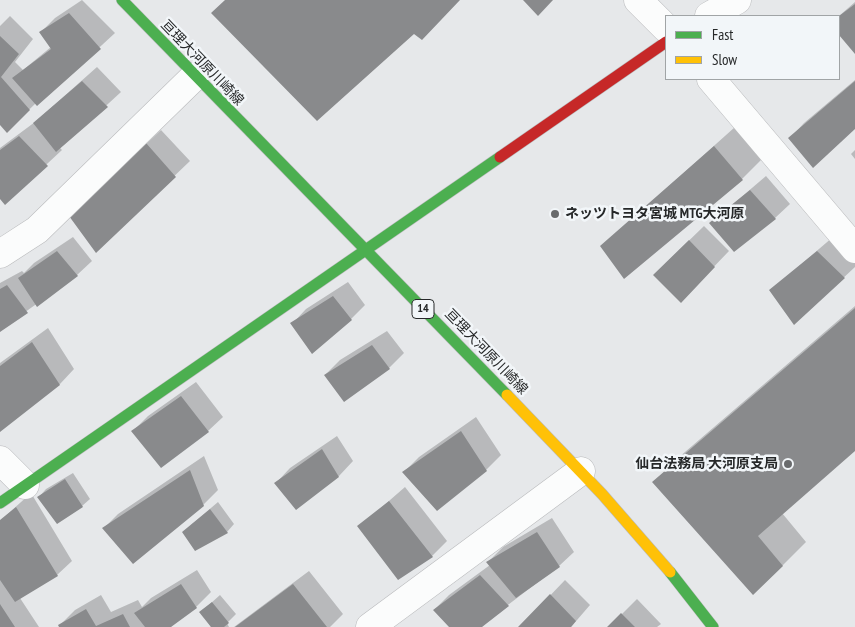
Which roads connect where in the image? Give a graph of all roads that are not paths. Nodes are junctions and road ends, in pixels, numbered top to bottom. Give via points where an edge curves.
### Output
1 (122, 0) edge
2 (638, 0) edge
3 (737, 0) edge
4 (711, 15) edge
5 (665, 27) edge
6 (665, 43) edge
7 (194, 77) junction
8 (712, 80) edge
9 (855, 249) edge
10 (366, 250) junction
11 (0, 254) edge
12 (0, 460) edge
13 (581, 471) junction
14 (25, 486) junction
15 (0, 504) edge
16 (370, 627) edge
17 (712, 627) edge

1 - 7 main road, 亘理大河原川崎線 / 14
2 - 5 street
3 - 4 street
6 - 10 main road
7 - 10 main road, 亘理大河原川崎線 / 14
7 - 11 street via 37,230
8 - 9 street
10 - 13 main road, 亘理大河原川崎線 / 14
10 - 14 main road
12 - 14 street
13 - 16 street
13 - 17 main road, 亘理大河原川崎線 / 14 via 685,590
14 - 15 main road

